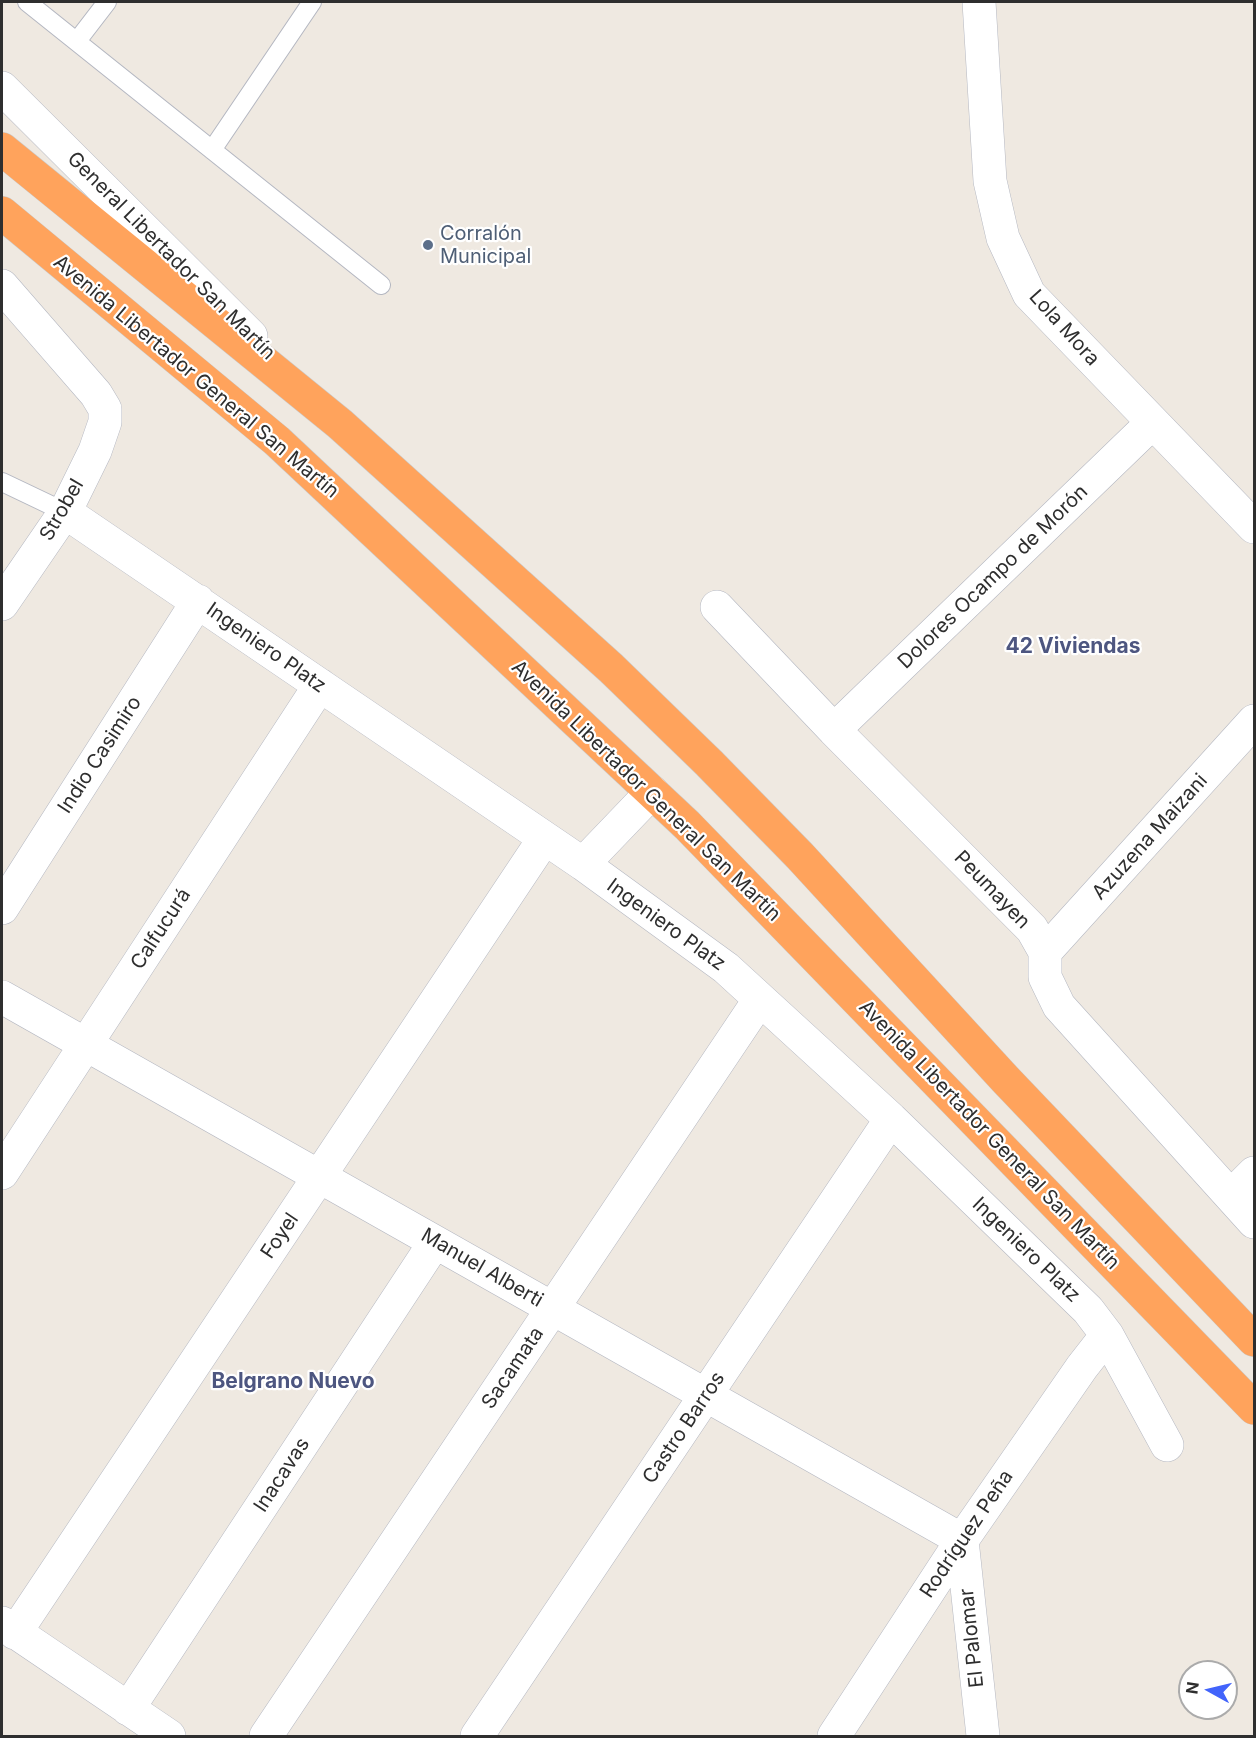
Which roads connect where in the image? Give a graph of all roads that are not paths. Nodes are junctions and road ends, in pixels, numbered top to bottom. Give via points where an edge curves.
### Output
1 (27, 2) edge
2 (107, 2) edge
3 (312, 2) edge
4 (979, 2) edge
5 (77, 42) junction
6 (2, 88) edge
7 (2, 149) edge
8 (212, 150) junction
9 (2, 213) edge
10 (381, 285) dead end
11 (2, 286) edge
12 (1152, 423) junction
13 (340, 424) junction
14 (2, 482) edge
15 (65, 512) junction
16 (1254, 527) edge
17 (7, 585) edge
18 (198, 601) junction
19 (717, 607) dead end
20 (320, 685) junction
21 (1254, 721) edge
22 (834, 730) junction
23 (652, 792) junction
24 (544, 839) junction
25 (584, 864) junction
26 (2, 908) edge
27 (1045, 952) junction
28 (2, 997) edge
29 (760, 999) junction
30 (86, 1045) junction
31 (891, 1119) junction
32 (2, 1173) edge
33 (1254, 1173) edge
34 (320, 1177) junction
35 (1231, 1196) junction
36 (1254, 1222) edge
37 (435, 1242) junction
38 (553, 1309) junction
39 (1107, 1335) junction
40 (1254, 1340) edge
41 (706, 1395) junction
42 (1254, 1408) edge
43 (1167, 1445) dead end
44 (962, 1540) junction
45 (8, 1628) edge
46 (128, 1709) junction
47 (169, 1737) edge
48 (266, 1737) edge
49 (477, 1737) edge
50 (834, 1737) edge
51 (983, 1737) edge

1 - 5 lane
2 - 5 lane
3 - 8 lane
4 - 12 street, Lola Mora via 990,181 1003,238 1029,294
5 - 8 lane
6 - 13 street, General Libertador San Martín
7 - 13 highway
8 - 10 lane
9 - 23 highway, Avenida Libertador General San Martín via 277,441
11 - 15 street, Strobel via 105,409 105,422 95,451
12 - 16 street, Lola Mora
12 - 22 street, Dolores Ocampo de Morón
13 - 40 highway via 603,660 709,763
14 - 15 lane
15 - 17 street, Strobel
15 - 18 street, Ingeniero Platz
18 - 20 street, Ingeniero Platz
18 - 26 street, Indio Casimiro
19 - 22 street, Peumayen
20 - 24 street, Ingeniero Platz
20 - 30 street, Calfucurá
21 - 27 street, Azuzena Maizani
22 - 27 street, Peumayen via 1032,929
23 - 25 street
23 - 42 highway, Avenida Libertador General San Martín
24 - 25 street, Ingeniero Platz
24 - 34 street, Foyel
25 - 29 street, Ingeniero Platz via 726,968
27 - 35 street, Peumayen via 1045,977 1059,1006
28 - 30 street, Manuel Alberti
29 - 31 street, Ingeniero Platz
29 - 38 street, Sacamata
30 - 32 street, Calfucurá
30 - 34 street, Manuel Alberti
31 - 39 street, Ingeniero Platz via 1088,1310
31 - 41 street, Castro Barros
33 - 35 street
34 - 37 street, Manuel Alberti
34 - 45 street, Foyel
35 - 36 street, Peumayen
37 - 38 street, Manuel Alberti
37 - 46 street, Inacavas
38 - 41 street, Manuel Alberti
38 - 48 street, Sacamata
39 - 43 street, Ingeniero Platz
39 - 44 street, Rodríguez Peña
41 - 44 street, Manuel Alberti
41 - 49 street, Castro Barros
44 - 50 street, Rodríguez Peña
44 - 51 street, El Palomar
45 - 46 street
46 - 47 street

